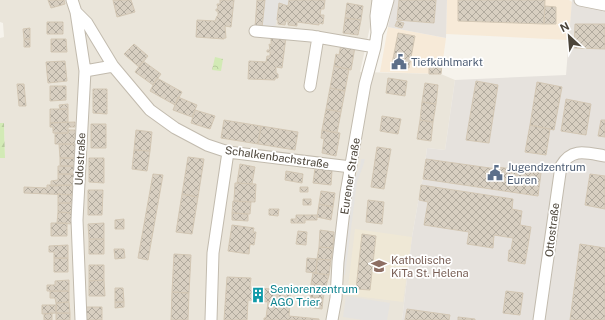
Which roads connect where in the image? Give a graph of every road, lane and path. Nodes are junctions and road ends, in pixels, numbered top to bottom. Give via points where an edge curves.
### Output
1 (72, 0) edge
2 (378, 0) edge
3 (388, 0) edge
4 (580, 0) edge
5 (605, 5) edge
6 (76, 12) junction
7 (255, 31) dead end
8 (377, 32) junction
9 (318, 37) junction
10 (375, 47) junction
11 (113, 66) junction
12 (84, 71) junction
13 (310, 86) dead end
14 (228, 152) junction
15 (605, 156) edge
16 (351, 167) junction
17 (81, 320) edge
18 (211, 320) edge
19 (332, 320) edge
20 (539, 320) edge

1 - 6 street, Udostraße
2 - 8 street, Eurener Straße
3 - 8 street, Eurener Straße
4 - 5 street
6 - 11 street, Schalkenbachstraße via 87,23
6 - 12 street, Udostraße
7 - 9 street
8 - 10 street, Eurener Straße
9 - 10 street
9 - 13 street
10 - 16 street, Eurener Straße via 365,84
11 - 12 street
11 - 14 street, Schalkenbachstraße via 156,114 175,128 207,145
12 - 17 street, Udostraße via 77,220
14 - 16 street, Schalkenbachstraße
14 - 18 street via 213,252
15 - 20 street, Ottostraße via 582,152 572,154 561,166
16 - 19 street, Eurener Straße

